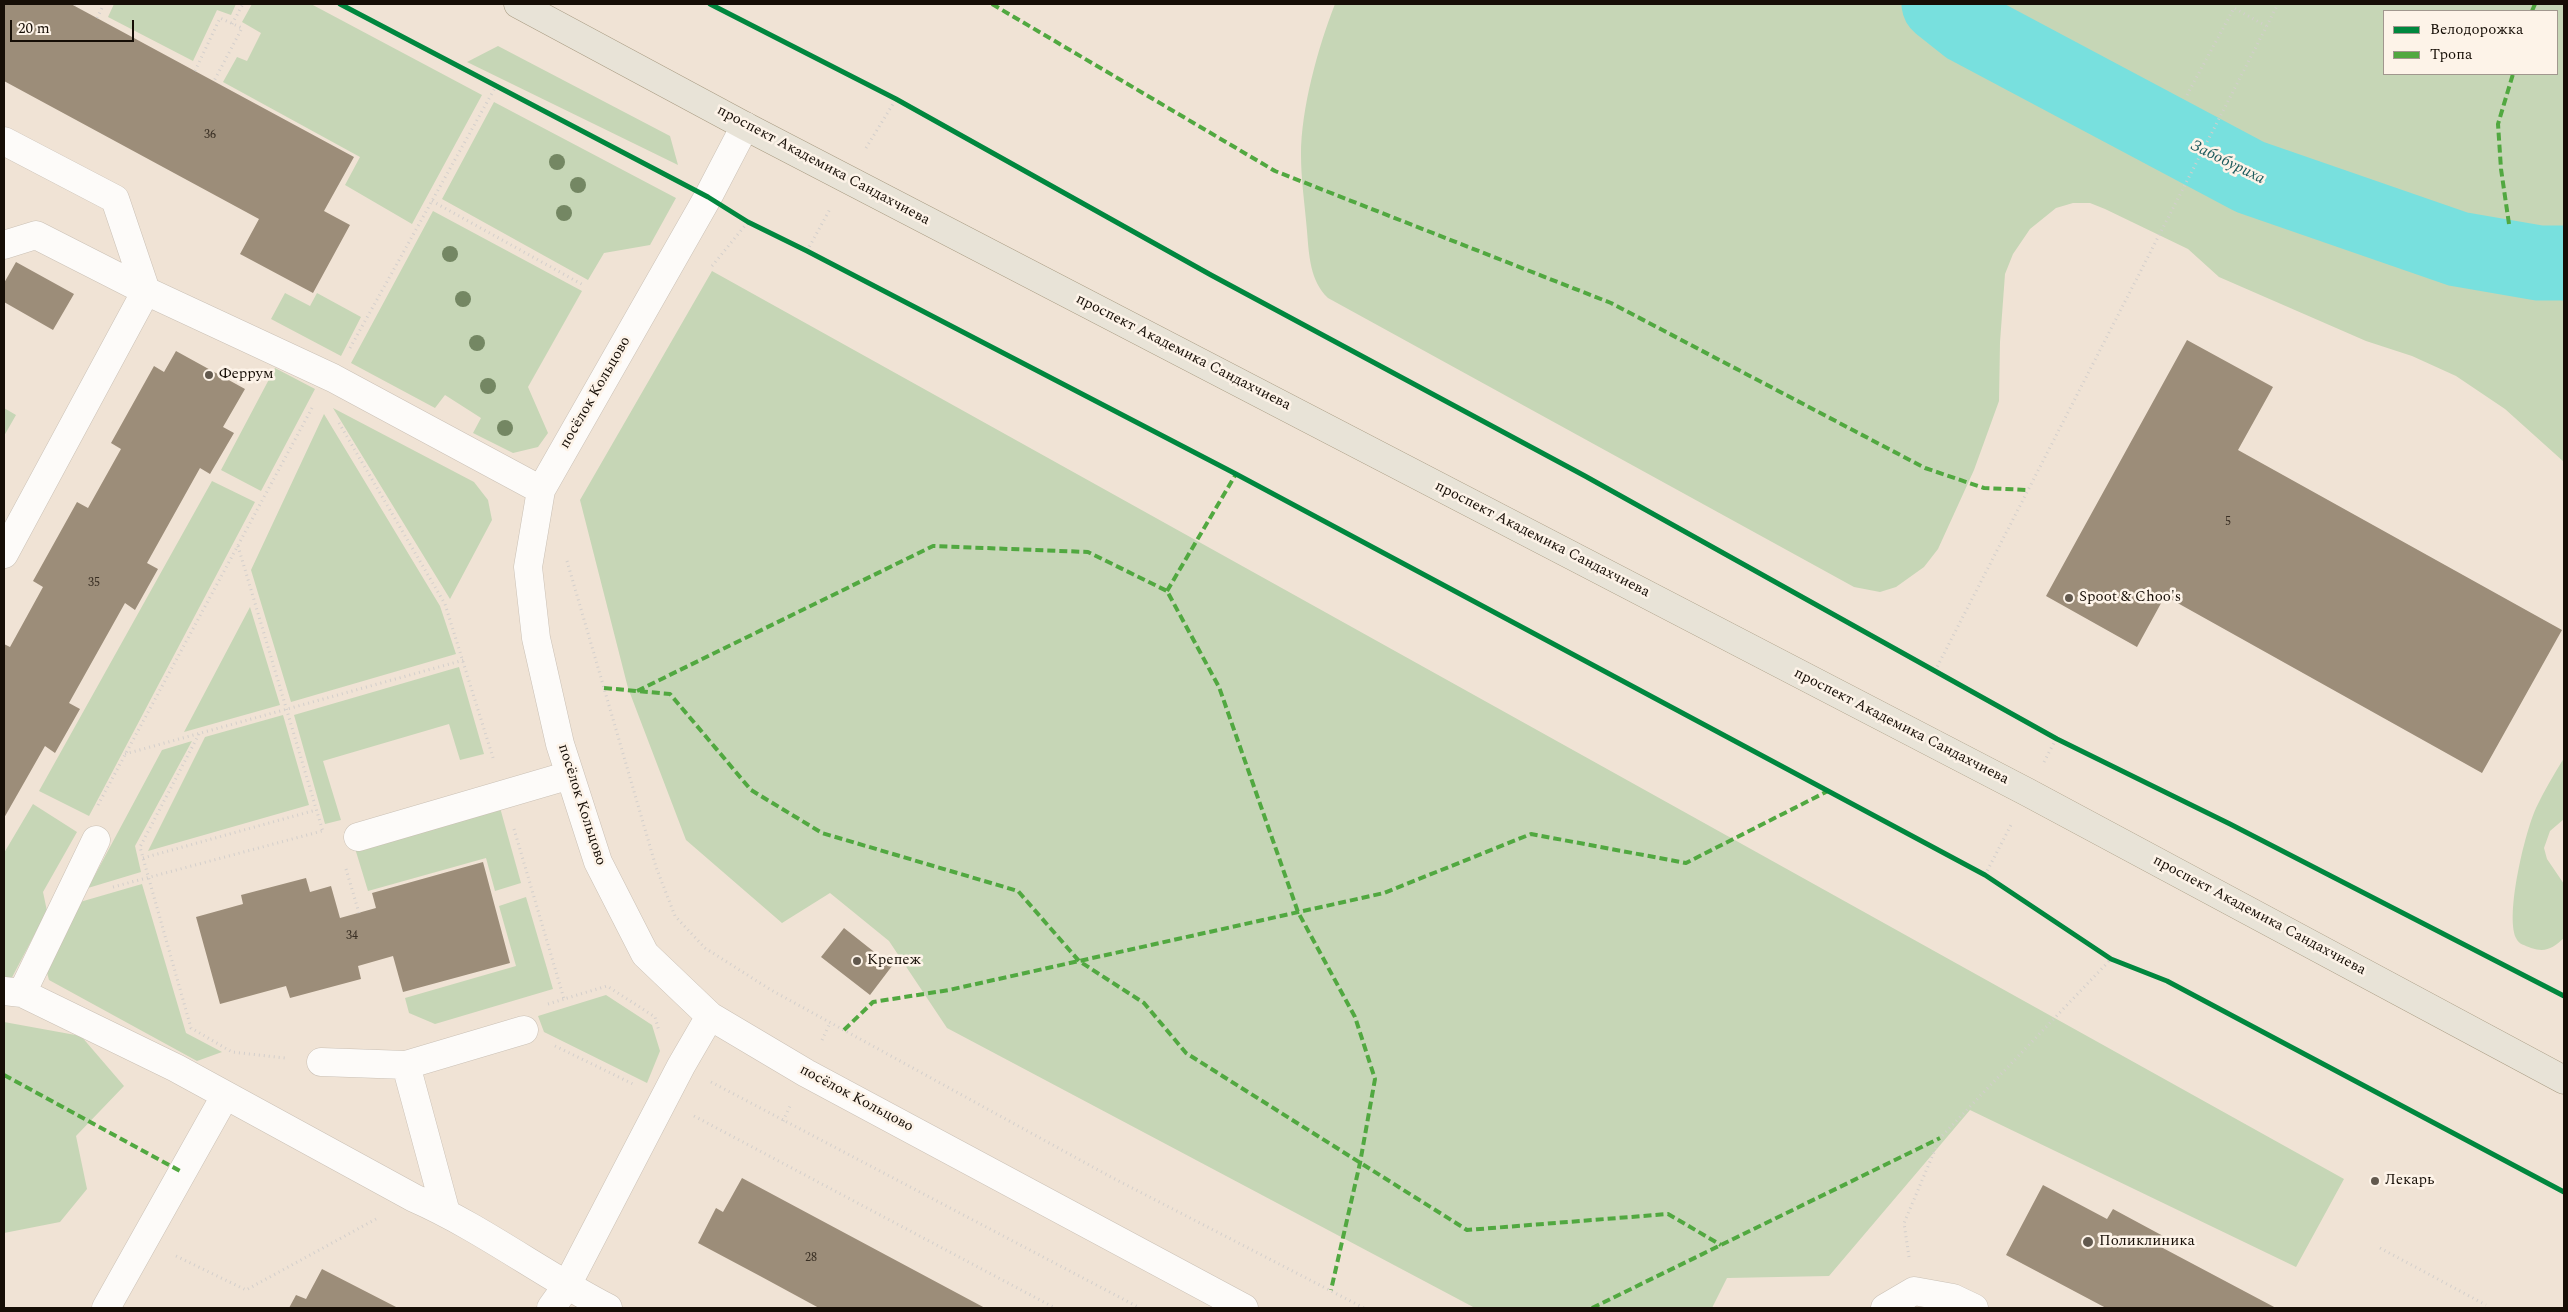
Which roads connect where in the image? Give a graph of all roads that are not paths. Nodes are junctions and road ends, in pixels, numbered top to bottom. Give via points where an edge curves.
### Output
1 (518, 4) edge
2 (745, 126) junction
3 (4, 141) edge
4 (4, 245) edge
5 (146, 290) junction
6 (541, 490) junction
7 (4, 554) edge
8 (570, 775) junction
9 (358, 837) dead end
10 (96, 840) road end
11 (13, 992) edge
12 (710, 1016) junction
13 (524, 1030) road end
14 (321, 1062) road end
15 (406, 1065) junction
16 (2564, 1080) edge
17 (225, 1096) junction
18 (446, 1212) junction
19 (559, 1298) edge
20 (106, 1308) edge
21 (608, 1308) edge
22 (1244, 1308) edge
23 (1885, 1308) edge
24 (1974, 1308) edge

1 - 2 main road, проспект Академика Сандахчиева
2 - 6 street, посёлок Кольцово
2 - 16 main road, проспект Академика Сандахчиева via 2019,788
3 - 5 street via 115,198
4 - 5 street via 36,235
5 - 6 street via 327,385
5 - 7 street
6 - 8 street, посёлок Кольцово via 528,567 536,638
8 - 9 street
8 - 12 street, посёлок Кольцово via 598,862 645,954
10 - 11 street via 67,900
11 - 17 street via 176,1068
12 - 19 street
12 - 22 street, посёлок Кольцово via 806,1073
13 - 15 street
14 - 15 street
15 - 18 street
17 - 18 street
17 - 20 street
18 - 19 street
19 - 21 street
23 - 24 street via 1914,1291 1953,1298

